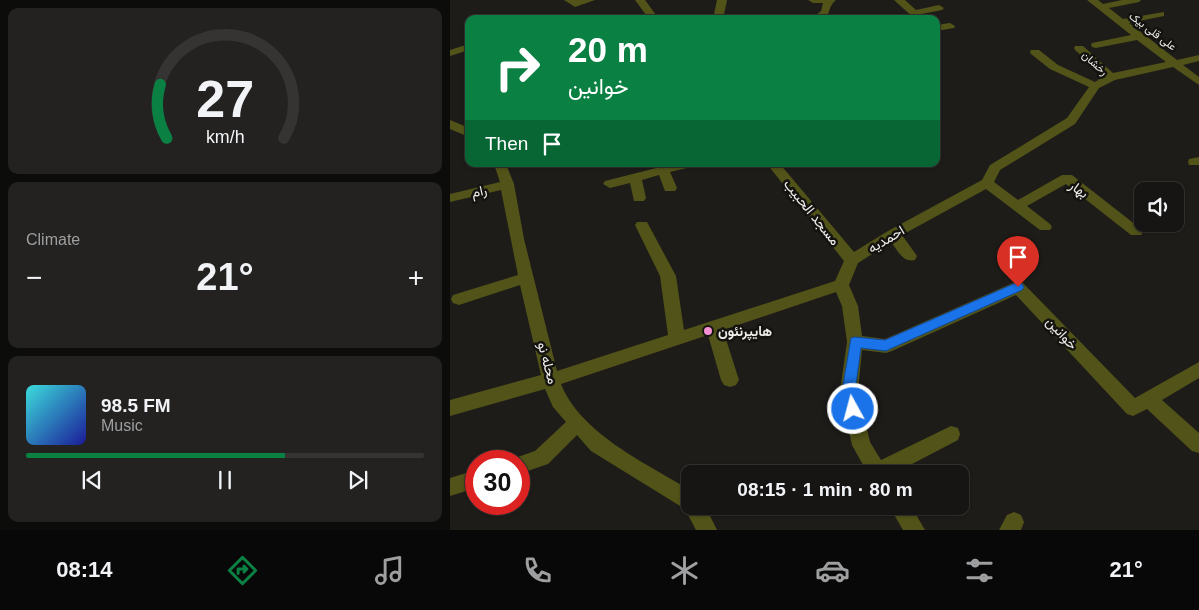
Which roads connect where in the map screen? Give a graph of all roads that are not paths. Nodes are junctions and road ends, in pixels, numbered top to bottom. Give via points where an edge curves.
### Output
1 (569, 0) edge
2 (590, 0) edge
3 (640, 0) edge
4 (722, 0) edge
5 (812, 0) edge
6 (830, 0) edge
7 (899, 0) edge
8 (1136, 0) edge
9 (1097, 3) edge
10 (939, 8) dead end
11 (1161, 14) dead end
12 (651, 15) edge
13 (719, 15) edge
14 (821, 15) edge
15 (917, 15) edge
16 (921, 15) edge
17 (1121, 22) junction
18 (950, 26) dead end
19 (940, 27) edge
20 (1140, 36) junction
21 (1096, 45) dead end
22 (1079, 48) dead end
23 (465, 49) edge
24 (450, 52) edge
25 (1034, 52) dead end
26 (1199, 58) edge
27 (1175, 63) junction
28 (1111, 77) junction
29 (1199, 82) edge
30 (1095, 86) junction
31 (450, 124) edge
32 (465, 131) edge
33 (501, 167) edge
34 (675, 167) edge
35 (775, 167) edge
36 (664, 170) junction
37 (635, 178) junction
38 (987, 182) junction
39 (508, 184) junction
40 (610, 184) dead end
41 (670, 188) dead end
42 (450, 198) edge
43 (639, 198) dead end
44 (1017, 206) junction
45 (642, 225) dead end
46 (1045, 227) dead end
47 (1134, 230) edge
48 (893, 234) junction
49 (910, 256) dead end
50 (852, 260) junction
51 (526, 278) junction
52 (841, 285) junction
53 (459, 299) dead end
54 (713, 326) junction
55 (677, 338) junction
56 (855, 342) junction
57 (1199, 369) edge
58 (551, 380) junction
59 (730, 380) dead end
60 (1149, 399) junction
61 (450, 408) edge
62 (578, 422) junction
63 (951, 434) dead end
64 (1199, 445) edge
65 (530, 462) edge
66 (873, 465) edge
67 (893, 465) edge
68 (465, 482) edge
69 (450, 487) edge
70 (681, 496) edge
71 (699, 515) edge
72 (905, 515) edge
73 (707, 530) edge
74 (915, 530) edge

1 - 2 street via 575,4
3 - 12 street
4 - 13 street
5 - 6 street
6 - 14 street
7 - 15 street
8 - 9 street
9 - 17 street, علی قلی بیک
10 - 16 street
11 - 17 street
17 - 20 street, علی قلی بیک
18 - 19 street
20 - 21 street
20 - 27 street, علی قلی بیک
22 - 28 street, رخشان
23 - 24 street
25 - 30 street via 1054,67
26 - 27 street, احمدیه
27 - 28 street, احمدیه
27 - 29 street, علی قلی بیک
28 - 30 street, احمدیه
30 - 38 street, احمدیه via 1071,121 996,168
31 - 32 street
33 - 39 street, محله نو
34 - 36 street
35 - 50 street, مسجد الحبیب
36 - 37 street
36 - 41 street
37 - 40 street
37 - 43 street
38 - 44 street
38 - 48 street, احمدیه
39 - 42 street, رام
39 - 51 street, محله نو
44 - 46 street
44 - 47 street, بهار via 1067,178
45 - 55 street via 668,276
48 - 49 street
48 - 50 street, احمدیه
50 - 52 street
51 - 53 street
51 - 58 street, محله نو
52 - 54 street
52 - 56 street via 850,306
54 - 55 street
54 - 59 street
55 - 58 street
56 - 60 street, خوانین via 886,346 1018,287 1133,408
56 - 66 street via 849,391 860,445
57 - 60 street, خوانین
58 - 61 street
58 - 62 street, محله نو via 559,402
60 - 64 street
62 - 65 street via 542,458
62 - 70 street, محله نو via 598,445
63 - 67 street
68 - 69 street
71 - 73 street
72 - 74 street

